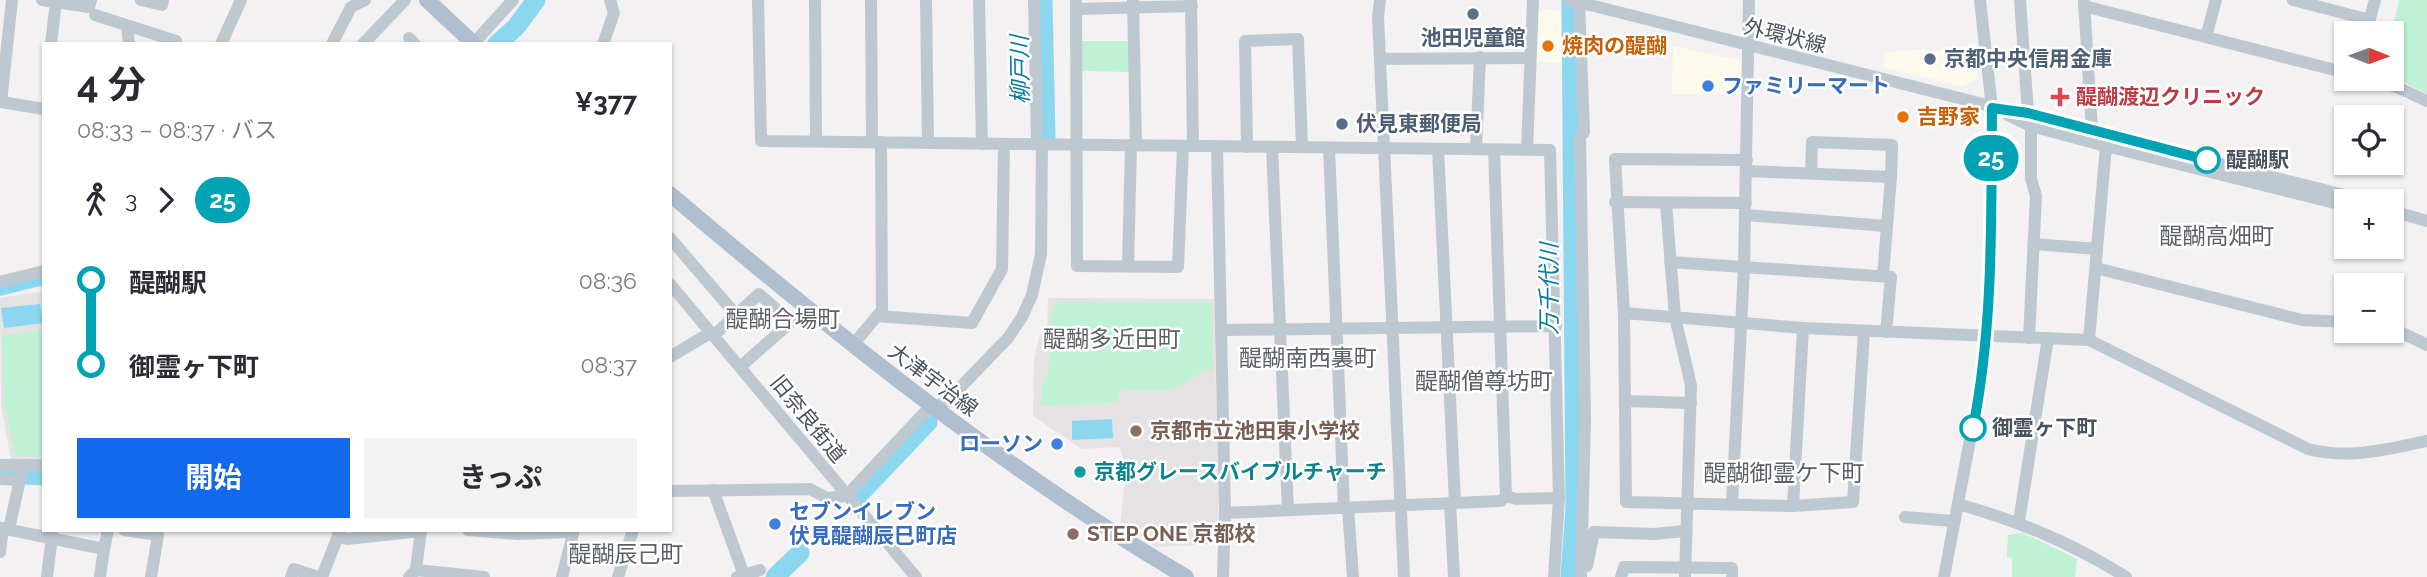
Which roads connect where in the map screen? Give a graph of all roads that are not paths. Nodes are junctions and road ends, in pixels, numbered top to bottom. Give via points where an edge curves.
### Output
1 (12, 0) edge
2 (91, 0) edge
3 (141, 0) edge
4 (163, 0) edge
5 (241, 0) edge
6 (365, 0) edge
7 (405, 0) edge
8 (427, 0) edge
9 (513, 0) edge
10 (610, 0) edge
11 (758, 0) edge
12 (815, 0) edge
13 (871, 0) edge
14 (926, 0) edge
15 (979, 0) edge
16 (1034, 0) edge
17 (1380, 0) edge
18 (1533, 0) edge
19 (1749, 0) edge
20 (1980, 0) edge
21 (2020, 0) edge
22 (2216, 0) edge
23 (2293, 0) edge
24 (2375, 0) edge
25 (49, 1) edge
26 (1577, 1) edge
27 (1192, 3) edge
28 (2084, 3) edge
29 (1134, 4) edge
30 (1076, 5) edge
31 (95, 15) dead end
32 (2370, 20) joint
33 (127, 26) junction
34 (2206, 37) junction
35 (51, 42) edge
36 (129, 42) edge
37 (176, 42) edge
38 (222, 42) edge
39 (333, 42) edge
40 (365, 42) edge
41 (472, 42) edge
42 (476, 42) edge
43 (604, 42) edge
44 (1748, 47) junction
45 (1480, 57) junction
46 (1530, 58) junction
47 (1380, 59) junction
48 (2334, 70) edge
49 (2404, 90) edge
50 (2427, 101) edge
51 (1992, 108) junction
52 (42, 109) edge
53 (2029, 120) junction
54 (2092, 131) junction
55 (816, 142) junction
56 (877, 142) junction
57 (928, 143) junction
58 (982, 144) junction
59 (1004, 144) junction
60 (1039, 144) junction
61 (1078, 145) junction
62 (1133, 145) junction
63 (1188, 146) junction
64 (1217, 146) junction
65 (2106, 146) junction
66 (1247, 147) junction
67 (1272, 147) junction
68 (1302, 147) junction
69 (1329, 148) junction
70 (1382, 148) junction
71 (1438, 149) junction
72 (1476, 149) junction
73 (1527, 149) junction
74 (1494, 150) junction
75 (1747, 166) junction
76 (1811, 172) junction
77 (1891, 177) junction
78 (2334, 192) edge
79 (672, 196) edge
80 (1615, 202) junction
81 (1666, 203) junction
82 (2334, 203) edge
83 (1746, 209) junction
84 (2404, 216) edge
85 (2427, 221) edge
86 (1886, 226) junction
87 (672, 240) edge
88 (2034, 244) junction
89 (2097, 249) junction
90 (1670, 262) junction
91 (1128, 267) junction
92 (1744, 267) junction
93 (2096, 268) junction
94 (42, 272) edge
95 (1883, 276) junction
96 (0, 282) edge
97 (672, 286) edge
98 (1624, 313) junction
99 (736, 315) junction
100 (877, 316) junction
101 (1675, 317) junction
102 (2334, 322) edge
103 (1742, 323) junction
104 (1556, 326) junction
105 (1500, 327) junction
106 (1391, 328) junction
107 (1447, 328) junction
108 (1802, 328) junction
109 (1336, 329) junction
110 (1221, 330) junction
111 (1279, 330) junction
112 (1864, 332) junction
113 (1886, 332) junction
114 (2404, 334) edge
115 (712, 335) junction
116 (1987, 335) junction
117 (2029, 338) junction
118 (2048, 338) junction
119 (2089, 340) junction
120 (852, 345) junction
121 (2427, 345) edge
122 (672, 356) edge
123 (740, 367) junction
124 (1625, 401) junction
125 (1690, 403) junction
126 (934, 408) junction
127 (2427, 441) edge
128 (0, 465) edge
129 (42, 466) edge
130 (21, 474) junction
131 (0, 479) edge
132 (713, 490) junction
133 (672, 491) edge
134 (846, 496) junction
135 (1506, 496) junction
136 (1559, 498) junction
137 (1452, 503) junction
138 (1685, 503) junction
139 (1731, 504) junction
140 (1958, 504) junction
141 (1401, 506) junction
142 (1793, 506) junction
143 (1346, 508) junction
144 (1288, 510) junction
145 (1225, 513) junction
146 (1905, 517) dead end
147 (1953, 522) junction
148 (2019, 522) junction
149 (4, 528) edge
150 (1685, 531) junction
151 (108, 532) edge
152 (138, 532) edge
153 (413, 532) edge
154 (421, 532) edge
155 (483, 532) edge
156 (520, 532) edge
157 (573, 532) edge
158 (632, 532) edge
159 (338, 533) edge
160 (52, 536) junction
161 (104, 549) junction
162 (0, 552) edge
163 (760, 570) dead end
164 (1685, 572) edge
165 (412, 573) edge
166 (741, 576) edge
167 (47, 577) edge
168 (100, 577) edge
169 (151, 577) edge
170 (291, 577) edge
171 (320, 577) edge
172 (484, 577) edge
173 (562, 577) edge
174 (618, 577) edge
175 (916, 577) edge
176 (1186, 577) edge
177 (1223, 577) edge
178 (1353, 577) edge
179 (1404, 577) edge
180 (1454, 577) edge
181 (1554, 577) edge
182 (1582, 577) edge
183 (1621, 577) edge
184 (1732, 577) edge
185 (1944, 577) edge
186 (2126, 577) edge

1 - 52 street via 1,102
2 - 25 street via 89,7
3 - 4 street via 162,5
5 - 38 street
6 - 39 street via 351,7
7 - 40 street
8 - 41 main road
9 - 42 street
10 - 43 street via 614,13
11 - 55 street via 761,141
12 - 55 street
13 - 56 street
14 - 57 street
15 - 58 street
16 - 60 street
17 - 47 street
18 - 46 street
19 - 44 street
20 - 51 street
21 - 53 street
22 - 34 street
23 - 32 street
24 - 32 street
25 - 35 street
26 - 44 street, 外環状線
26 - 182 street via 1584,132 1580,137 1585,404
27 - 29 street
27 - 63 street
28 - 34 street
28 - 54 street
29 - 30 street
29 - 62 street
30 - 61 street
31 - 33 street
33 - 36 street
33 - 37 street
34 - 48 street
44 - 51 street, 外環状線
44 - 75 street
45 - 46 street
45 - 47 street
45 - 72 street
46 - 73 street
47 - 70 street
49 - 50 street
51 - 53 street, 外環状線
51 - 116 street
53 - 54 street, 外環状線
53 - 65 street, 外環状線
53 - 88 street via 2036,196
54 - 78 street, 外環状線
55 - 56 street
56 - 57 street
56 - 100 street via 882,310
57 - 58 street
58 - 59 street
59 - 60 street
59 - 100 street via 1002,269 972,323
60 - 61 street
60 - 126 street via 1041,254 1032,295 1008,338 947,401
61 - 62 street
61 - 91 street via 1077,266
62 - 63 street
62 - 91 street
63 - 64 street
63 - 91 street via 1178,267
64 - 66 street
64 - 110 street
65 - 82 street, 外環状線
65 - 89 street
66 - 67 street
66 - 68 street via 1245,41 1298,39
67 - 68 street
67 - 111 street
68 - 69 street
69 - 70 street
69 - 109 street
70 - 71 street
70 - 106 street
71 - 72 street
71 - 107 street
72 - 74 street
73 - 74 street
73 - 104 street via 1550,150
74 - 105 street
75 - 76 street
75 - 80 street via 1615,159
75 - 83 street
76 - 77 street
76 - 77 street via 1812,142 1892,145
77 - 86 street
79 - 120 main road, 大津宇治線
80 - 81 street
80 - 98 street
81 - 83 street
81 - 90 street
83 - 86 street
83 - 92 street
84 - 85 street
86 - 95 street
87 - 99 street
88 - 89 street
88 - 117 street
89 - 93 street
90 - 92 street
90 - 101 street
92 - 95 street
92 - 103 street
93 - 102 street via 2302,320
93 - 119 street
94 - 96 street
95 - 113 street via 1891,277
97 - 115 street, 旧奈良街道
98 - 101 street
98 - 124 street
99 - 115 street
99 - 123 street via 759,294 791,322
100 - 120 street
101 - 103 street
101 - 125 street via 1691,385
103 - 108 street
103 - 139 street
104 - 105 street
104 - 136 street
105 - 107 street
105 - 135 street
106 - 107 street
106 - 109 street
106 - 141 street
107 - 137 street
108 - 112 street
108 - 142 street
109 - 111 street
109 - 143 street
110 - 111 street
110 - 145 street
111 - 144 street
112 - 113 street
112 - 142 street via 1853,502
113 - 116 street
114 - 121 street
115 - 122 street
115 - 123 street, 旧奈良街道
116 - 117 street
116 - 140 street
117 - 118 street
118 - 119 street
118 - 148 street
119 - 127 street via 2314,451 2374,453
120 - 126 main road, 大津宇治線
123 - 134 street, 旧奈良街道
124 - 125 street
124 - 138 street via 1626,502
125 - 138 street
126 - 134 street via 924,413
126 - 176 main road, 大津宇治線 via 1051,493
128 - 130 street
129 - 130 street
130 - 131 street
130 - 149 street
132 - 133 street
132 - 134 street via 810,489 827,498
132 - 166 street
134 - 175 street, 旧奈良街道
135 - 136 street
135 - 137 street via 1501,501
136 - 181 street
137 - 141 street
137 - 180 street
138 - 139 street
138 - 150 street
139 - 142 street
140 - 147 street
140 - 148 street
141 - 143 street
141 - 179 street
143 - 144 street
143 - 178 street
144 - 145 street
145 - 177 street
146 - 147 street
147 - 185 street
148 - 186 street via 2071,544
149 - 160 street
149 - 162 street
150 - 164 street
150 - 182 street via 1594,532
151 - 161 street
152 - 169 street via 158,535
153 - 159 street via 347,540
154 - 165 street
155 - 156 street
157 - 173 street
158 - 174 street
159 - 171 street
160 - 161 street
160 - 167 street
161 - 168 street
163 - 166 street
164 - 183 street via 1624,568
164 - 184 street via 1732,568
165 - 172 street
170 - 171 street via 294,569

